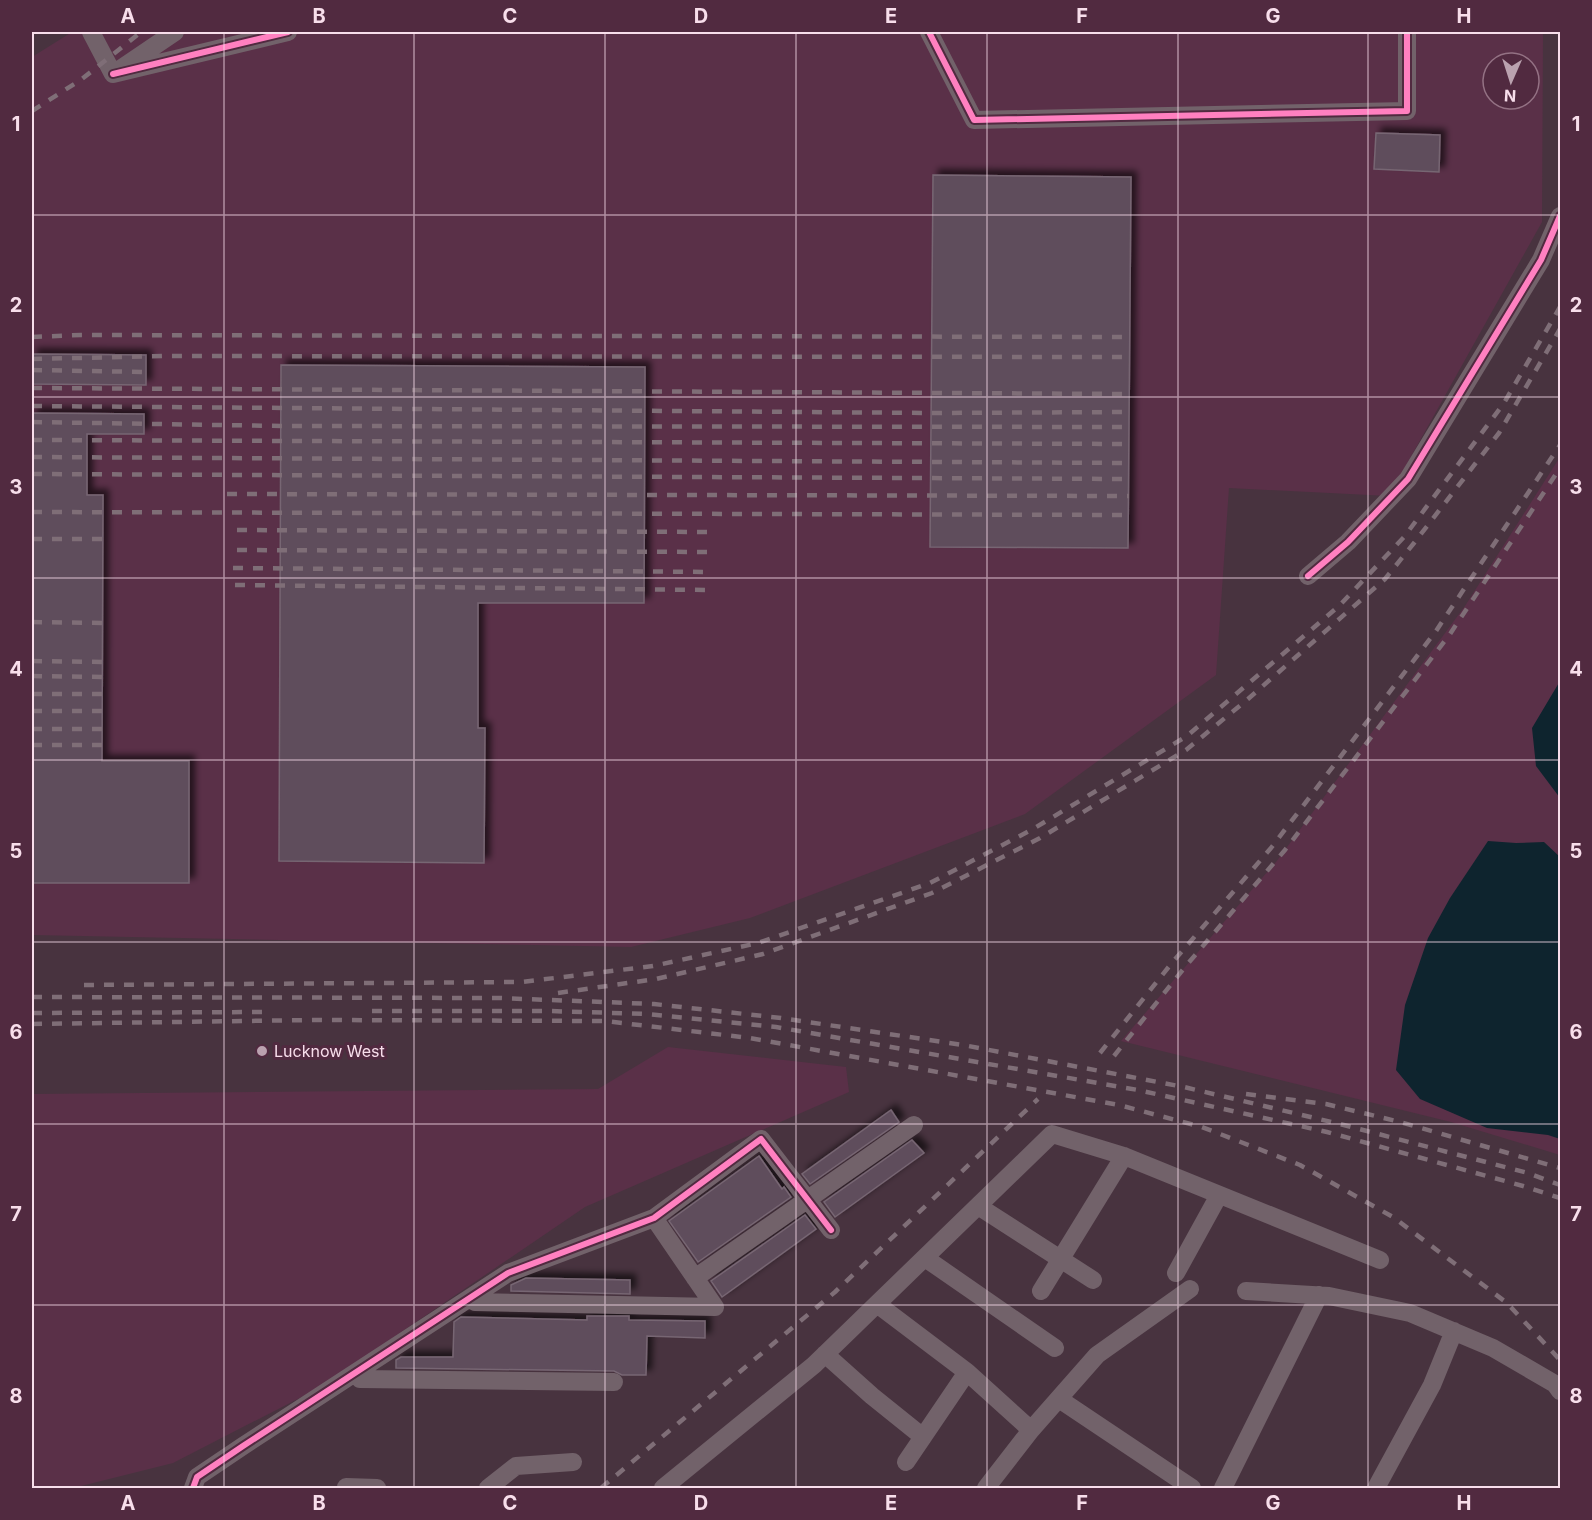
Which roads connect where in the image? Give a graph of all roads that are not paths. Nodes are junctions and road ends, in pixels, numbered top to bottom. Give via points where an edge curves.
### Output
1 (91, 32) edge
2 (175, 32) edge
3 (288, 32) edge
4 (929, 32) edge
5 (1407, 32) edge
6 (113, 74) junction
7 (1560, 216) edge
8 (1308, 576) dead end
9 (914, 1125) dead end
10 (1124, 1156) junction
11 (1219, 1195) junction
12 (807, 1200) junction
13 (978, 1206) junction
14 (654, 1218) junction
15 (831, 1230) dead end
16 (925, 1258) junction
17 (1060, 1259) junction
18 (1380, 1260) dead end
19 (1176, 1273) dead end
20 (695, 1278) junction
21 (1093, 1280) dead end
22 (1190, 1289) dead end
23 (1041, 1291) dead end
24 (1246, 1291) dead end
25 (1319, 1295) junction
26 (471, 1297) junction
27 (877, 1304) junction
28 (1454, 1331) junction
29 (1055, 1348) dead end
30 (825, 1354) junction
31 (966, 1372) junction
32 (355, 1373) junction
33 (614, 1382) dead end
34 (1560, 1391) edge
35 (1059, 1399) junction
36 (1031, 1430) junction
37 (923, 1437) junction
38 (573, 1462) dead end
39 (906, 1462) dead end
40 (193, 1488) edge
41 (346, 1488) edge
42 (377, 1488) edge
43 (488, 1488) edge
44 (663, 1488) edge
45 (986, 1488) edge
46 (1192, 1488) edge
47 (1223, 1488) edge
48 (1376, 1488) edge

1 - 6 street
2 - 6 street
3 - 6 street
4 - 5 street via 974,120 1407,111
7 - 8 street via 1541,260 1408,479 1348,542
9 - 12 street
10 - 11 street
10 - 13 street via 1052,1134
10 - 17 street
11 - 18 street
11 - 19 street
12 - 14 street via 761,1139
12 - 15 street
12 - 20 street
13 - 16 street
13 - 17 street
14 - 20 street
14 - 26 street via 508,1273
16 - 27 street
16 - 29 street
17 - 21 street
17 - 23 street
20 - 26 street via 715,1307 475,1302
22 - 35 street via 1098,1355
24 - 25 street
25 - 28 street via 1410,1312
25 - 47 street
26 - 32 street
27 - 30 street
27 - 31 street
28 - 34 street via 1493,1348 1555,1384
28 - 48 street via 1432,1385
30 - 37 street
30 - 44 street
31 - 36 street
31 - 37 street
32 - 33 street via 360,1379
32 - 40 street via 197,1477
35 - 36 street
35 - 46 street
36 - 45 street
37 - 39 street
38 - 43 street via 516,1466
41 - 42 street

